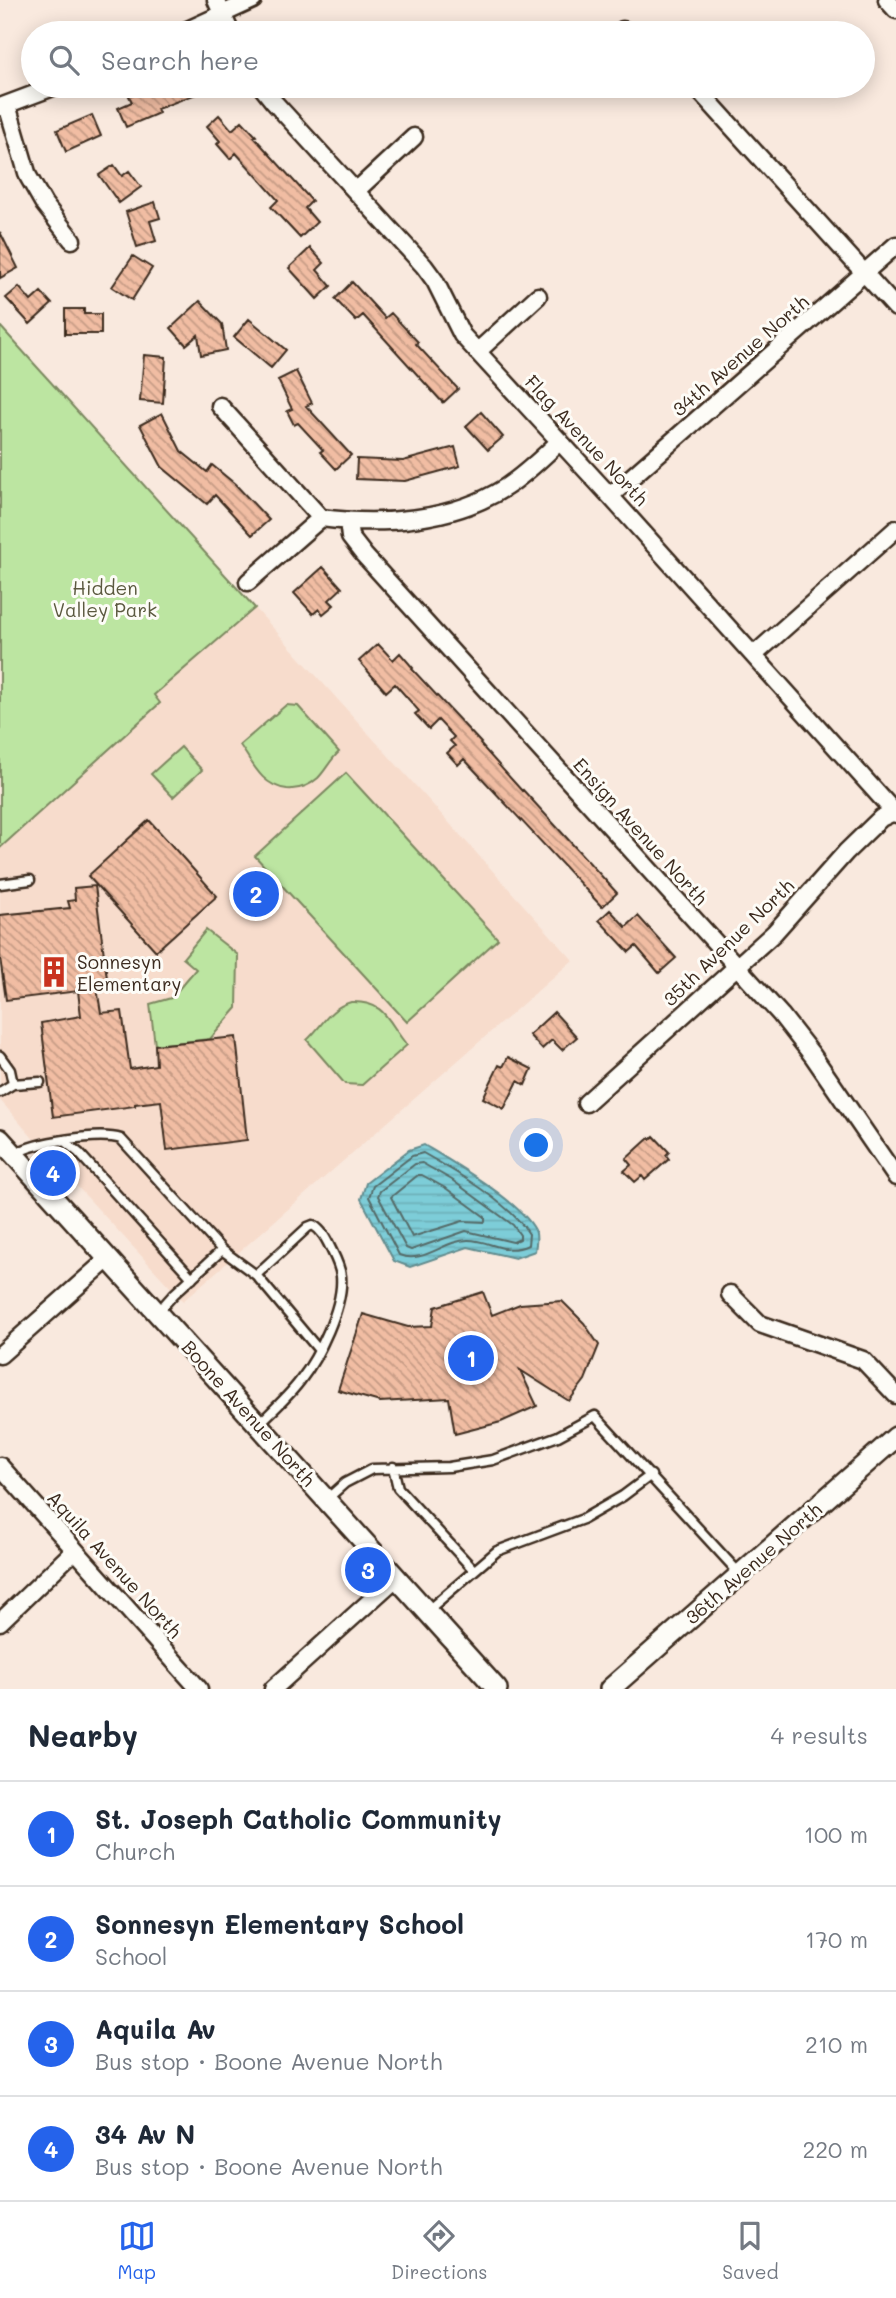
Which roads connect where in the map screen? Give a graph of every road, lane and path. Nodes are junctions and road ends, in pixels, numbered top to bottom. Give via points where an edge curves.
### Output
1 (216, 0) edge
2 (253, 0) edge
3 (887, 0) edge
4 (896, 10) edge
5 (223, 15) junction
6 (209, 21) edge
7 (226, 21) edge
8 (24, 98) edge
9 (272, 98) edge
10 (706, 98) edge
11 (3, 106) edge
12 (414, 137) dead end
13 (356, 191) junction
14 (72, 240) dead end
15 (896, 245) edge
16 (865, 273) junction
17 (538, 296) dead end
18 (896, 308) edge
19 (477, 352) junction
20 (219, 406) dead end
21 (560, 441) junction
22 (610, 496) junction
23 (321, 517) junction
24 (348, 521) junction
25 (896, 529) edge
26 (248, 582) dead end
27 (754, 655) junction
28 (895, 812) edge
29 (30, 880) dead end
30 (0, 884) edge
31 (736, 967) junction
32 (0, 1056) edge
33 (40, 1082) dead end
34 (13, 1084) junction
35 (0, 1092) edge
36 (586, 1103) dead end
37 (0, 1139) edge
38 (64, 1141) junction
39 (14, 1154) junction
40 (896, 1177) edge
41 (222, 1250) junction
42 (108, 1259) junction
43 (256, 1275) junction
44 (192, 1278) junction
45 (730, 1294) dead end
46 (157, 1312) junction
47 (318, 1349) junction
48 (0, 1355) edge
49 (896, 1395) edge
50 (259, 1424) junction
51 (896, 1437) edge
52 (0, 1466) edge
53 (393, 1467) junction
54 (651, 1475) junction
55 (327, 1499) junction
56 (75, 1550) junction
57 (474, 1569) junction
58 (741, 1575) junction
59 (397, 1577) junction
60 (427, 1611) junction
61 (0, 1622) edge
62 (199, 1689) edge
63 (272, 1689) edge
64 (497, 1689) edge
65 (610, 1689) edge

1 - 5 street
2 - 5 street
3 - 4 street
5 - 6 street
5 - 7 street
8 - 11 street
9 - 13 street, Flag Avenue North
10 - 16 street
11 - 14 street via 28,176
12 - 13 street
13 - 19 street, Flag Avenue North via 424,266 462,335
15 - 16 street, 34th Avenue North
16 - 18 street
16 - 22 street, 34th Avenue North
17 - 19 street
19 - 21 street, Flag Avenue North
20 - 23 street
21 - 22 street, Flag Avenue North
21 - 24 street via 506,487 471,505 398,520
22 - 27 street, Flag Avenue North
23 - 24 street
23 - 26 street
24 - 31 street, Ensign Avenue North via 350,537 364,555
25 - 27 street
27 - 28 street, Flag Avenue North
28 - 31 street, 35th Avenue North via 881,818 846,852 774,933
29 - 30 lane
31 - 36 street, 35th Avenue North
31 - 40 street, Ensign Avenue North via 813,1056
32 - 34 lane
33 - 34 lane
34 - 35 lane
37 - 39 street, Boone Avenue North
38 - 39 lane via 38,1144
38 - 41 lane via 101,1135 121,1139
38 - 44 lane
39 - 42 street, Boone Avenue North
41 - 43 lane
41 - 44 lane
42 - 46 street, Boone Avenue North
42 - 48 street
43 - 47 lane
43 - 47 lane via 308,1227 318,1228 341,1276 334,1316
44 - 46 lane
45 - 49 street via 760,1324 863,1360
46 - 50 street, Boone Avenue North
47 - 50 lane via 299,1383
50 - 55 street, Boone Avenue North
51 - 58 street, 36th Avenue North
52 - 56 street, Aquila Avenue North
53 - 54 lane via 449,1467 493,1460 558,1436 595,1416
53 - 55 lane via 372,1469
53 - 57 lane via 398,1488
54 - 57 lane via 583,1519 497,1550
54 - 58 lane
55 - 59 street, Boone Avenue North
56 - 61 street
56 - 62 street, Aquila Avenue North
57 - 60 lane
58 - 65 street, 36th Avenue North
59 - 60 street, Boone Avenue North
59 - 63 street
60 - 64 street, Boone Avenue North

